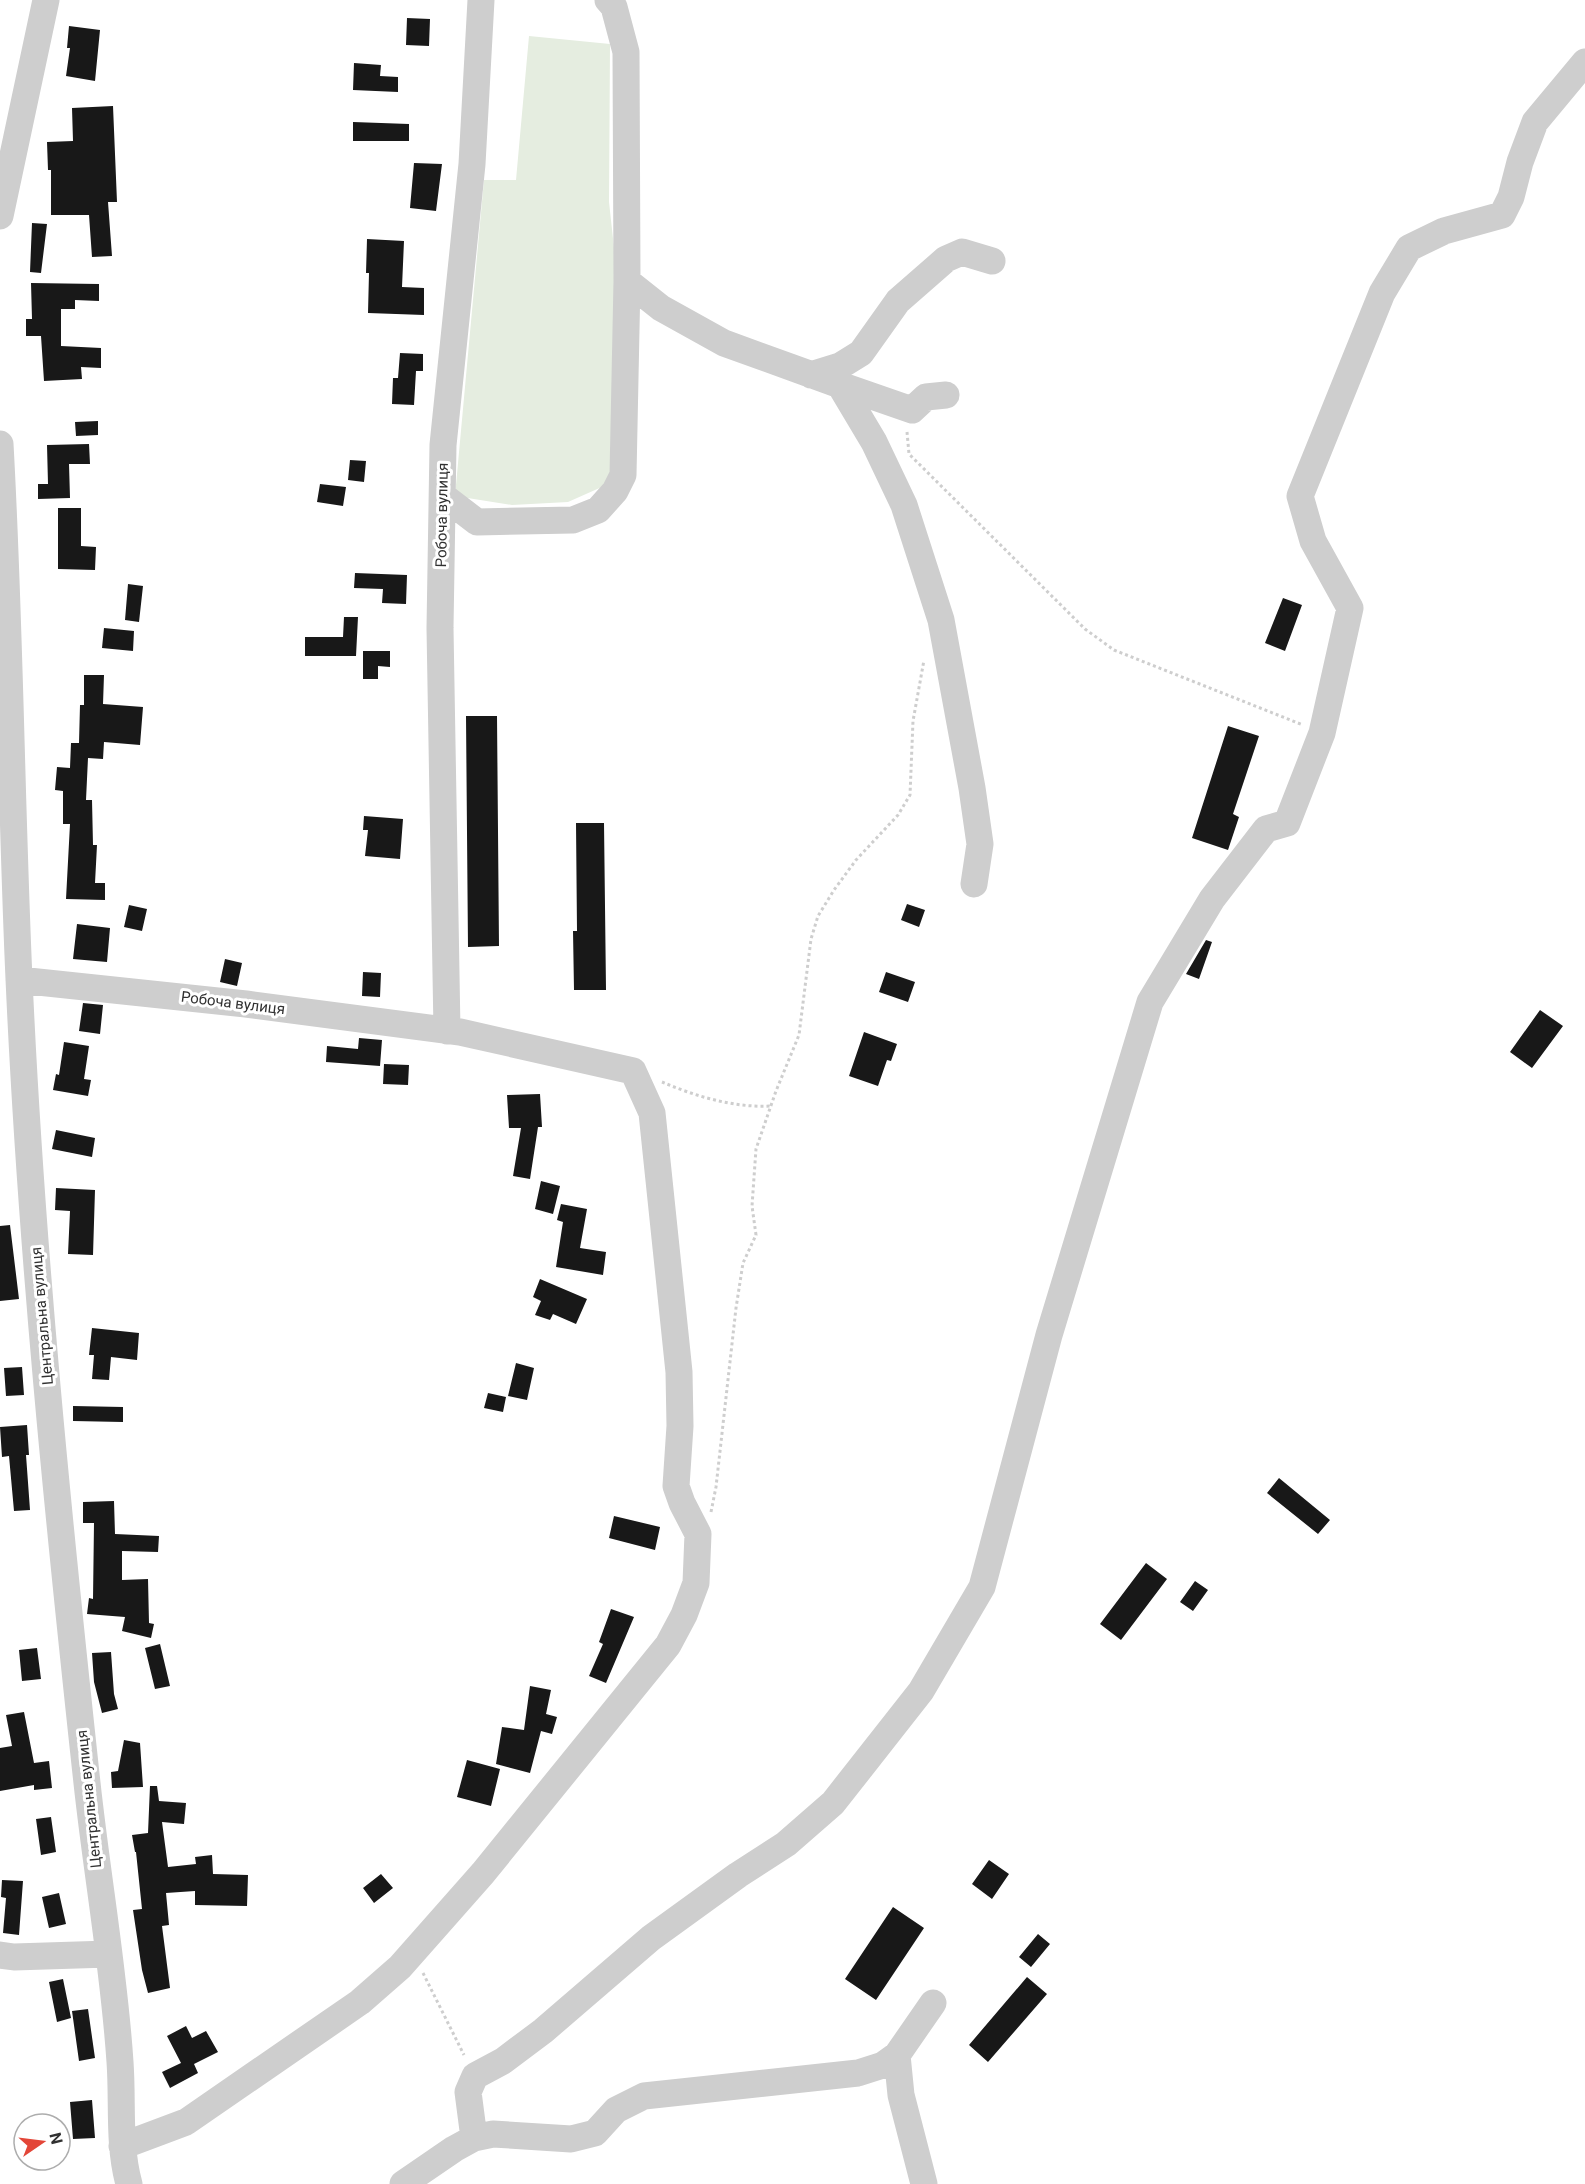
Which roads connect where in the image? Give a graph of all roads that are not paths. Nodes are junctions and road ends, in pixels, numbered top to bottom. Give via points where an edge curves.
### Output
1 (46, 0) edge
2 (481, 0) edge
3 (608, 0) edge
4 (1585, 62) edge
5 (0, 216) edge
6 (992, 261) dead end
7 (627, 281) junction
8 (811, 375) junction
9 (840, 385) junction
10 (946, 394) dead end
11 (0, 444) edge
12 (443, 496) junction
13 (974, 884) dead end
14 (19, 980) junction
15 (447, 1031) junction
16 (109, 1954) junction
17 (0, 1955) edge
18 (933, 2003) dead end
19 (897, 2055) junction
20 (474, 2138) junction
21 (122, 2146) junction
22 (129, 2184) edge
23 (403, 2184) edge
24 (924, 2184) edge

1 - 5 street
2 - 12 street, Робоча вулиця via 472,164 443,445
3 - 7 street via 614,7 626,52
4 - 20 street via 1535,122 1502,215 1444,231 1408,248 1382,293 1304,485 1300,496 1313,541 1350,608 1322,733 1287,823 1266,829 1212,899 1150,1002 1048,1335 982,1587 921,1691 833,1803 786,1844 651,1938 543,2031 475,2076 468,2092
6 - 8 street via 962,252 946,259 898,301 861,353 840,366
7 - 8 street via 661,308 724,343
7 - 12 street via 622,475 615,491 598,510 573,520 477,522
8 - 9 street
9 - 10 street via 912,410 926,397
9 - 13 street via 874,442 904,505 941,620 980,844
11 - 14 street, Центральна вулиця
12 - 15 street, Робоча вулиця via 440,628
14 - 15 street, Робоча вулиця via 246,1004
14 - 16 street, Центральна вулиця via 38,1276 63,1568
15 - 21 street, Робоча вулиця via 633,1071 652,1113 679,1372 676,1486 698,1534 696,1583 668,1645 483,1873 400,1967 360,2002 205,2110 186,2122
16 - 17 street via 14,1958
16 - 21 street, Центральна вулиця via 120,2063
18 - 19 street
19 - 20 street via 883,2066 858,2073 644,2096 616,2110 595,2133 571,2139 493,2134
19 - 24 street via 901,2095
20 - 23 street
21 - 22 street, Центральна вулиця

